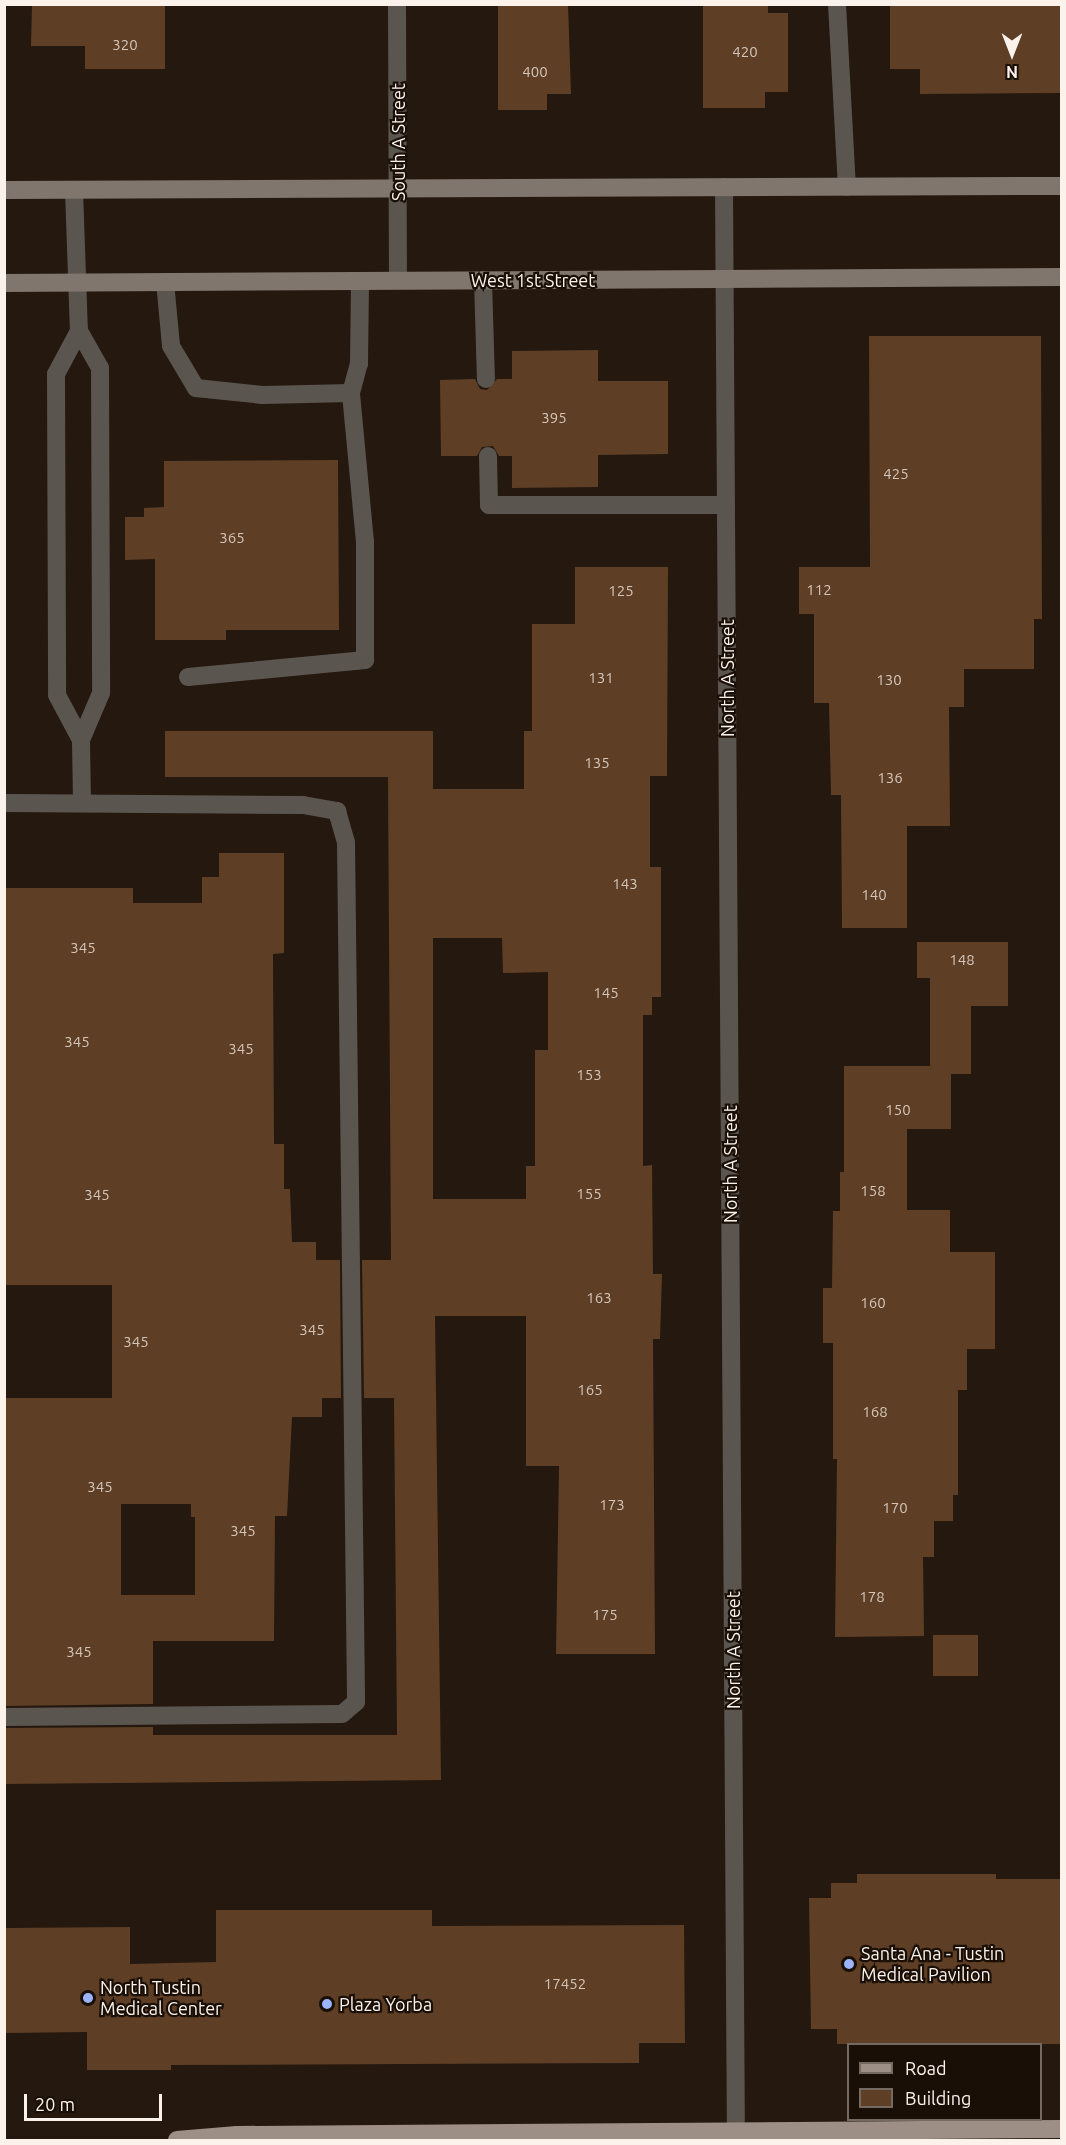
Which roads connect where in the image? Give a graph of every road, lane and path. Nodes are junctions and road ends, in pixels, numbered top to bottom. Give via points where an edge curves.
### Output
1 (397, 4) edge
2 (837, 4) edge
3 (1062, 186) edge
4 (724, 187) junction
5 (847, 187) junction
6 (398, 189) junction
7 (4, 190) edge
8 (74, 190) junction
9 (1062, 277) edge
10 (724, 278) junction
11 (398, 280) junction
12 (483, 280) junction
13 (360, 281) junction
14 (78, 282) junction
15 (165, 282) junction
16 (4, 283) edge
17 (79, 331) junction
18 (486, 379) dead end
19 (351, 393) junction
20 (488, 456) dead end
21 (725, 505) junction
22 (188, 677) dead end
23 (81, 740) junction
24 (4, 803) edge
25 (82, 803) junction
26 (4, 1717) edge
27 (1062, 2129) edge
28 (736, 2136) edge
29 (177, 2140) edge

1 - 6 street, South A Street
2 - 5 street
3 - 5 main road
4 - 5 main road
4 - 6 main road
4 - 10 street, North A Street
6 - 8 main road
6 - 11 street, South A Street
7 - 8 main road
8 - 14 street
9 - 10 main road, West 1st Street
10 - 12 main road, West 1st Street
10 - 21 street, North A Street
11 - 12 main road, West 1st Street
11 - 13 main road, West 1st Street
12 - 18 street
13 - 15 main road, West 1st Street
13 - 19 street via 359,364
14 - 15 main road, West 1st Street
14 - 16 main road, West 1st Street
14 - 17 street
15 - 19 street via 171,346 196,388 262,394
17 - 23 street via 100,368 101,693
17 - 23 street via 56,374 57,695
19 - 22 street via 365,542 365,660
20 - 21 street via 489,505
21 - 28 street, North A Street
23 - 25 street
24 - 25 street
25 - 26 street via 303,805 337,811 346,842 356,1702 342,1714
27 - 28 main road
28 - 29 main road via 237,2135

